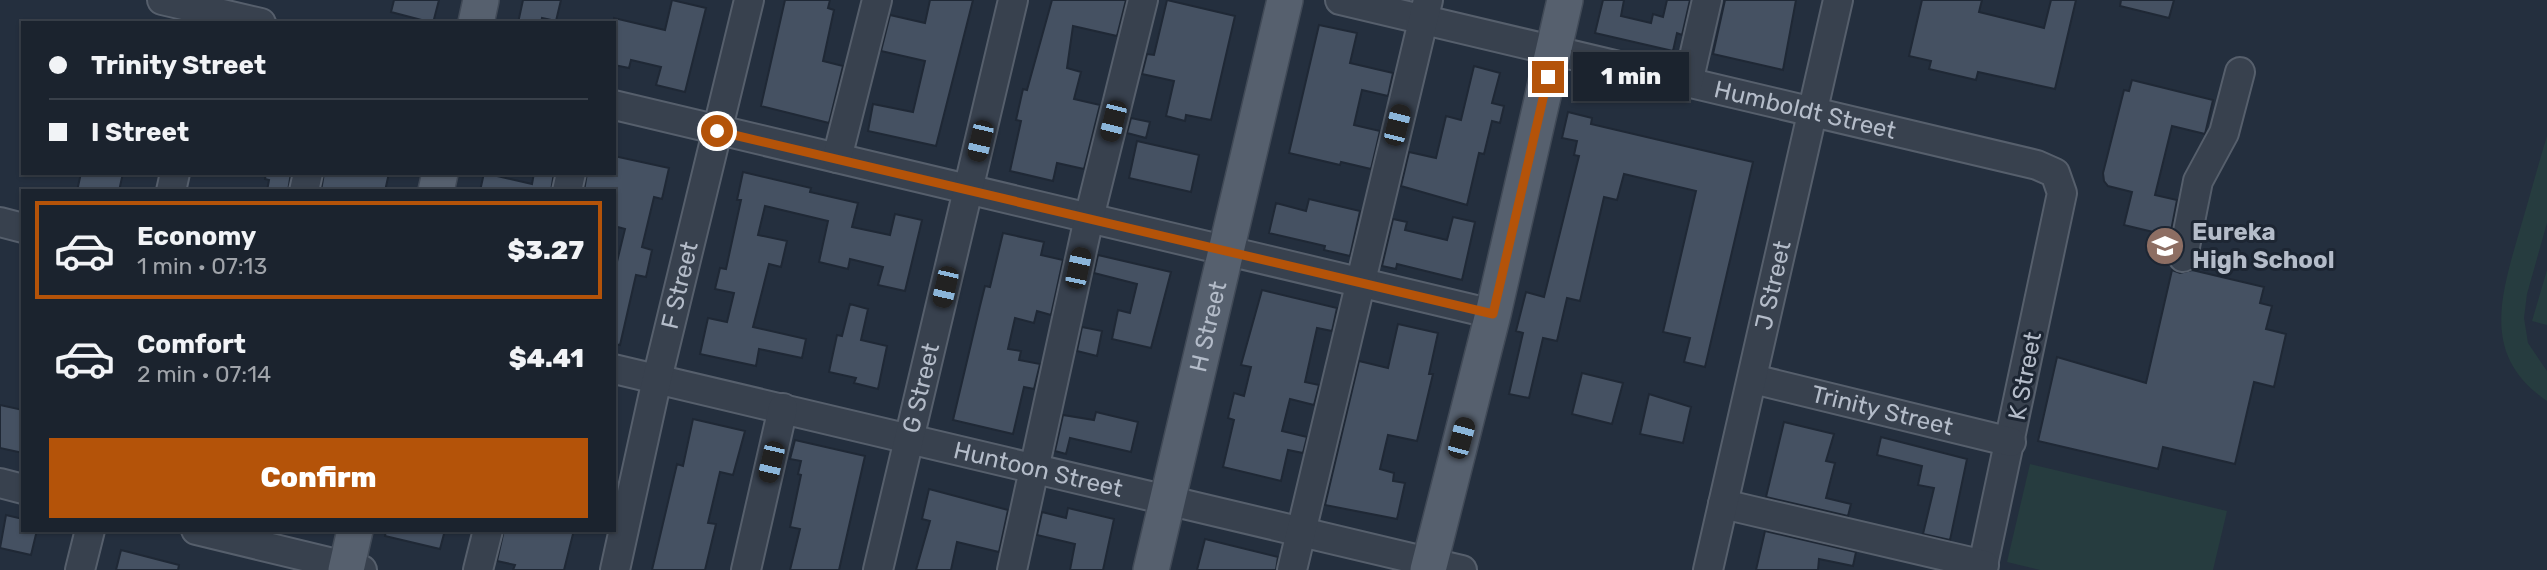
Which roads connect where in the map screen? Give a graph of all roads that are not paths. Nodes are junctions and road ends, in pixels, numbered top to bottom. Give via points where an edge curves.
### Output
1 (162, 0) edge
2 (481, 0) edge
3 (749, 0) edge
4 (877, 0) edge
5 (1013, 0) edge
6 (1143, 0) edge
7 (1285, 0) edge
8 (1340, 0) edge
9 (1565, 0) edge
10 (1707, 0) edge
11 (1838, 0) edge
12 (1426, 10) edge
13 (213, 11) edge
14 (253, 21) edge
15 (476, 21) edge
16 (1553, 51) junction
17 (2240, 72) dead end
18 (1688, 83) junction
19 (616, 106) edge
20 (1812, 113) junction
21 (717, 131) junction
22 (837, 158) junction
23 (2060, 181) joint
24 (968, 189) junction
25 (1089, 218) junction
26 (0, 222) edge
27 (21, 227) edge
28 (1226, 251) junction
29 (2183, 257) dead end
30 (1358, 281) junction
31 (1493, 314) junction
32 (616, 369) edge
33 (657, 379) junction
34 (1753, 379) junction
35 (783, 408) junction
36 (909, 439) junction
37 (2011, 442) junction
38 (1034, 469) junction
39 (0, 483) edge
40 (21, 488) edge
41 (1167, 501) junction
42 (1723, 504) junction
43 (1301, 531) junction
44 (90, 532) edge
45 (214, 532) edge
46 (355, 532) edge
47 (488, 532) edge
48 (1440, 567) edge
49 (1983, 567) edge
50 (352, 569) edge
51 (80, 570) edge
52 (478, 570) edge
53 (615, 570) edge
54 (746, 570) edge
55 (878, 570) edge
56 (1012, 570) edge
57 (1151, 570) edge
58 (1292, 570) edge
59 (1708, 570) edge

1 - 13 street
2 - 15 main road
3 - 21 street, F Street
4 - 22 street
5 - 24 street, G Street
6 - 25 street
7 - 28 main road, H Street
8 - 12 street, Humboldt Street
9 - 16 main road
10 - 18 street
11 - 20 street, J Street
12 - 16 street, Humboldt Street
12 - 30 street
13 - 14 street
16 - 18 street, Humboldt Street
16 - 31 main road
17 - 29 street via 2224,133 2198,181
18 - 20 street, Humboldt Street
19 - 21 street
20 - 23 street, Humboldt Street via 2037,165 2055,173
20 - 34 street, J Street
21 - 22 street
21 - 33 street, F Street
22 - 24 street
23 - 37 street, K Street via 2062,193
24 - 25 street
24 - 36 street, G Street
25 - 28 street
25 - 38 street
26 - 27 street
28 - 30 street
28 - 41 main road, H Street
30 - 31 street
30 - 43 street
31 - 48 main road
32 - 33 street, Huntoon Street
33 - 35 street, Huntoon Street
33 - 53 street, F Street
34 - 37 street, Trinity Street
34 - 42 street, J Street
35 - 36 street, Huntoon Street
35 - 54 street
36 - 38 street, Huntoon Street
36 - 55 street, G Street
37 - 49 street, K Street
38 - 41 street, Huntoon Street
38 - 56 street
39 - 40 street
41 - 43 street, Huntoon Street
41 - 57 main road, H Street
42 - 49 street
42 - 59 street, J Street
43 - 48 street, Huntoon Street
43 - 58 street
44 - 51 street
45 - 50 street
46 - 50 main road
47 - 52 street

